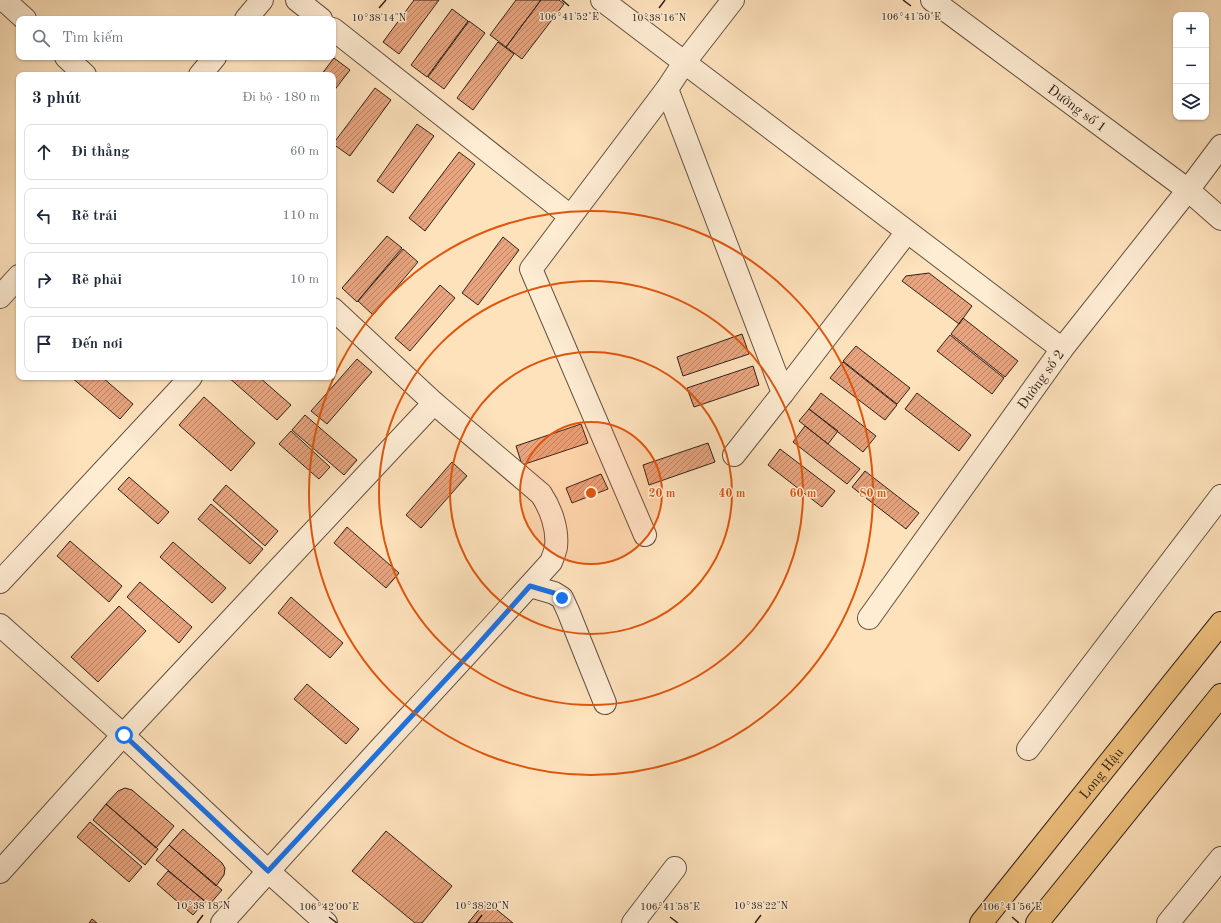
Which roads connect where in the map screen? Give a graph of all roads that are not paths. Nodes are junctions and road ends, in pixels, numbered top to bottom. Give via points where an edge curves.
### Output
1 (262, 0) edge
2 (297, 0) edge
3 (602, 0) edge
4 (733, 0) edge
5 (932, 0) edge
6 (249, 16) edge
7 (317, 16) edge
8 (336, 31) edge
9 (69, 60) edge
10 (212, 60) edge
11 (684, 63) junction
12 (82, 72) edge
13 (202, 72) edge
14 (668, 89) junction
15 (1221, 146) edge
16 (1188, 190) junction
17 (570, 216) junction
18 (1221, 219) edge
19 (907, 232) junction
20 (16, 279) edge
21 (0, 297) edge
22 (336, 312) edge
23 (1062, 349) junction
24 (188, 380) edge
25 (783, 393) junction
26 (434, 403) junction
27 (734, 455) dead end
28 (1221, 496) edge
29 (645, 535) dead end
30 (0, 582) edge
31 (530, 586) junction
32 (869, 618) dead end
33 (1221, 623) edge
34 (0, 625) edge
35 (1221, 695) edge
36 (606, 703) dead end
37 (124, 735) junction
38 (1028, 749) dead end
39 (1221, 858) edge
40 (675, 868) dead end
41 (268, 871) junction
42 (0, 872) edge
43 (222, 923) edge
44 (326, 923) edge
45 (633, 923) edge
46 (981, 923) edge
47 (1037, 923) edge
48 (1168, 923) edge

1 - 6 street
2 - 7 street
3 - 11 street
4 - 11 street
5 - 16 street, Đường số 1
8 - 17 street
9 - 12 street
10 - 13 street
11 - 14 street
11 - 19 street
14 - 17 street
14 - 25 street
15 - 16 street, Đường số 2
16 - 18 street, Đường số 1
16 - 23 street, Đường số 2
17 - 29 street via 531,268
19 - 23 street
19 - 25 street
20 - 21 street
22 - 26 street
23 - 32 street, Đường số 2
24 - 30 street
25 - 27 street
26 - 31 street via 541,494 547,502 556,535 556,548 551,562
26 - 37 street
28 - 38 street
31 - 36 street via 562,598
31 - 41 street
33 - 46 main road, Long Hậu
34 - 37 street
35 - 47 main road
37 - 41 street
37 - 42 street
39 - 48 street
40 - 45 street
41 - 43 street
41 - 44 street

